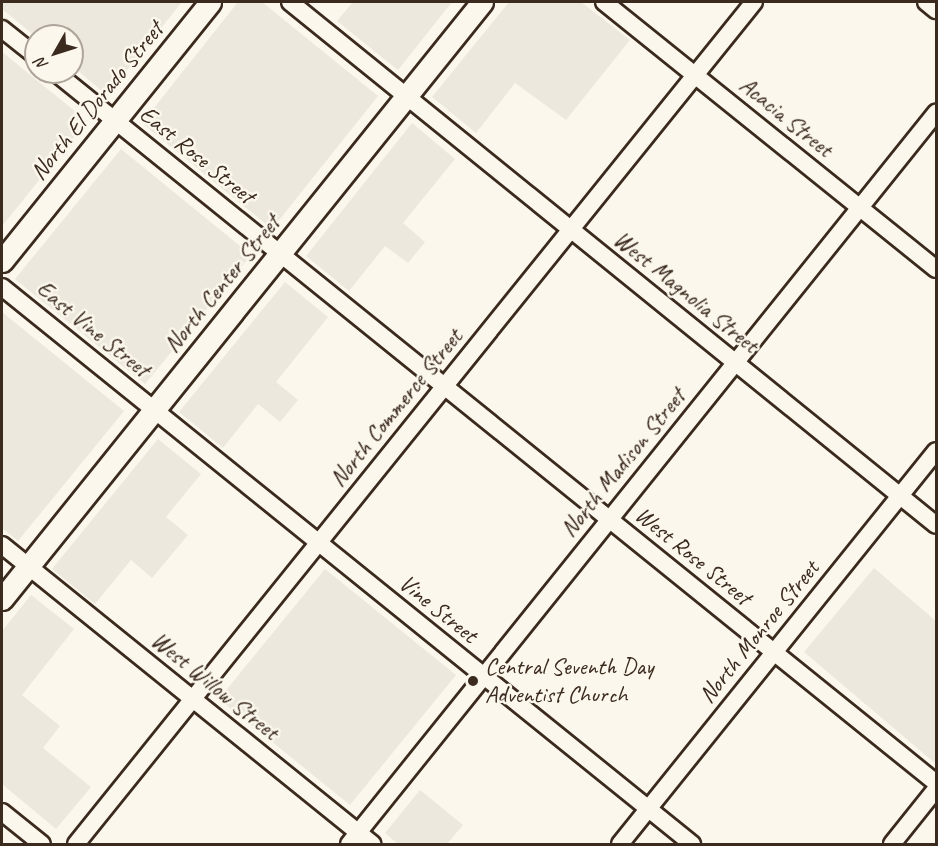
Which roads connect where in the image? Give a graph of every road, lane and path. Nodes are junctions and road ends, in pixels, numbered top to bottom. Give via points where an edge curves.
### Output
1 (210, 2) edge
2 (290, 2) edge
3 (482, 2) edge
4 (604, 2) edge
5 (754, 2) edge
6 (926, 2) edge
7 (936, 10) edge
8 (2, 28) edge
9 (24, 46) edge
10 (695, 75) junction
11 (70, 84) edge
12 (406, 96) junction
13 (936, 113) edge
14 (115, 120) junction
15 (860, 208) junction
16 (571, 229) junction
17 (279, 253) junction
18 (2, 261) edge
19 (936, 269) edge
20 (2, 287) edge
21 (735, 362) junction
22 (445, 386) junction
23 (154, 409) junction
24 (936, 451) edge
25 (900, 495) junction
26 (609, 519) junction
27 (936, 525) edge
28 (319, 542) junction
29 (2, 545) edge
30 (28, 566) junction
31 (2, 599) edge
32 (774, 652) junction
33 (484, 677) junction
34 (194, 700) junction
35 (936, 783) edge
36 (936, 789) edge
37 (648, 809) junction
38 (2, 812) edge
39 (353, 839) edge
40 (42, 844) edge
41 (76, 844) edge
42 (372, 844) edge
43 (620, 844) edge
44 (692, 844) edge
45 (892, 844) edge

1 - 14 main road, North El Dorado Street
2 - 12 street, West Magnolia Street
3 - 12 main road, North Center Street
4 - 10 street, Acacia Street
5 - 10 street, North Commerce Street
6 - 7 street
8 - 9 street
10 - 15 street, Acacia Street
10 - 16 street, North Commerce Street
11 - 14 street, East Rose Street
12 - 16 street, West Magnolia Street
12 - 17 main road, North Center Street
13 - 15 street, North Madison Street
14 - 17 street, East Rose Street
14 - 18 main road, North El Dorado Street
15 - 19 street, Acacia Street
15 - 21 street, North Madison Street
16 - 21 street, West Magnolia Street
16 - 22 street, North Commerce Street
17 - 22 street, West Rose Street
17 - 23 main road, North Center Street
20 - 23 street, East Vine Street
21 - 25 street, West Magnolia Street
21 - 26 street, North Madison Street
22 - 26 street, West Rose Street
22 - 28 street, North Commerce Street
23 - 28 street, Vine Street
23 - 30 main road, North Center Street
24 - 25 street, North Monroe Street
25 - 27 street, West Magnolia Street
25 - 32 street, North Monroe Street
26 - 32 street, West Rose Street
26 - 33 street, North Madison Street
28 - 33 street, Vine Street
28 - 34 street, North Commerce Street
29 - 30 street, West Willow Street
30 - 31 main road, North Center Street
30 - 34 street, West Willow Street
32 - 35 street, West Rose Street
32 - 37 street, North Monroe Street
33 - 37 street, Vine Street
33 - 39 street, North Madison Street
34 - 39 street, West Willow Street
34 - 41 street, North Commerce Street
36 - 45 street
37 - 43 street, North Monroe Street
37 - 44 street, Vine Street
38 - 40 street
39 - 42 street, West Willow Street

